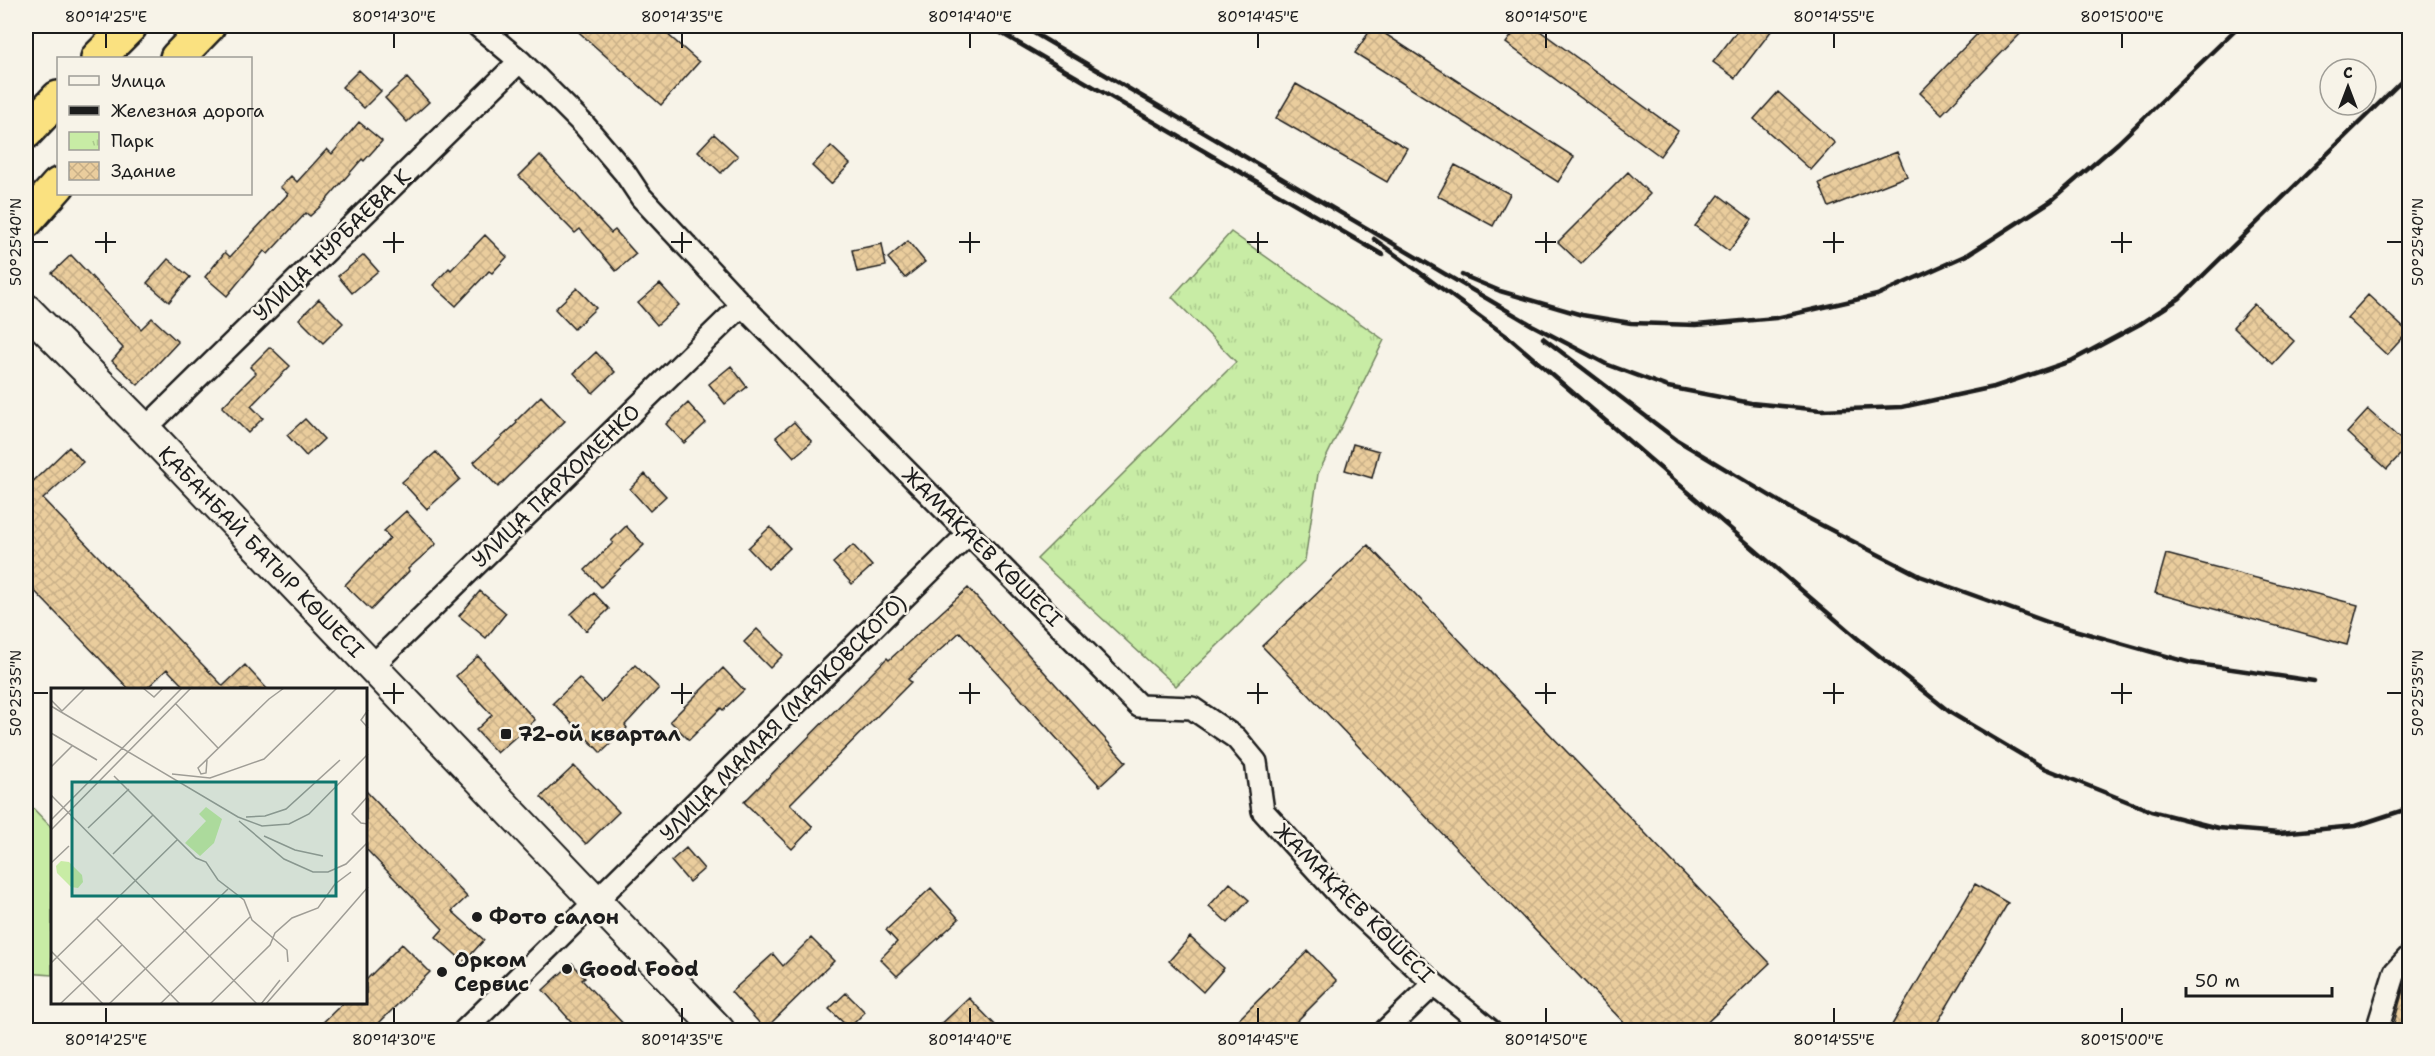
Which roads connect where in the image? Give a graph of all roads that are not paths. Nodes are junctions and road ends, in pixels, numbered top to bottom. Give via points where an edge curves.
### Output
1 (130, 26) edge
2 (208, 26) edge
3 (478, 26) edge
4 (99, 57) edge
5 (178, 57) edge
6 (520, 61) junction
7 (57, 99) edge
8 (26, 132) edge
9 (57, 186) edge
10 (26, 221) edge
11 (742, 305) junction
12 (26, 309) edge
13 (145, 429) junction
14 (968, 534) junction
15 (371, 667) junction
16 (597, 901) junction
17 (2409, 956) edge
18 (1434, 984) junction
19 (465, 1030) edge
20 (720, 1030) edge
21 (1386, 1030) edge
22 (1490, 1030) edge
23 (2377, 1030) edge

1 - 4 highway
2 - 5 highway
3 - 6 street, ЖАМАҚАЕВ КӨШЕСІ
6 - 11 street, ЖАМАҚАЕВ КӨШЕСІ via 585,126 641,197
6 - 13 street, УЛИЦА НУРБАЕВА К
7 - 8 highway
9 - 10 highway
11 - 14 street, ЖАМАҚАЕВ КӨШЕСІ
11 - 15 street, УЛИЦА ПАРХОМЕНКО
12 - 13 main road, ҚАБАНБАЙ БАТЫР КӨШЕСІ
13 - 15 main road, ҚАБАНБАЙ БАТЫР КӨШЕСІ
14 - 16 street, УЛИЦА МАМАЯ (МАЯКОВСКОГО)
14 - 18 street, ЖАМАҚАЕВ КӨШЕСІ via 1139,706 1192,708 1236,738 1256,762 1263,811 1344,900
15 - 16 main road, ҚАБАНБАЙ БАТЫР КӨШЕСІ
16 - 19 street, УЛИЦА МАМАЯ (МАЯКОВСКОГО)
16 - 20 main road, ҚАБАНБАЙ БАТЫР КӨШЕСІ
17 - 23 street via 2395,972
18 - 21 street
18 - 22 street, ЖАМАҚАЕВ КӨШЕСІ

